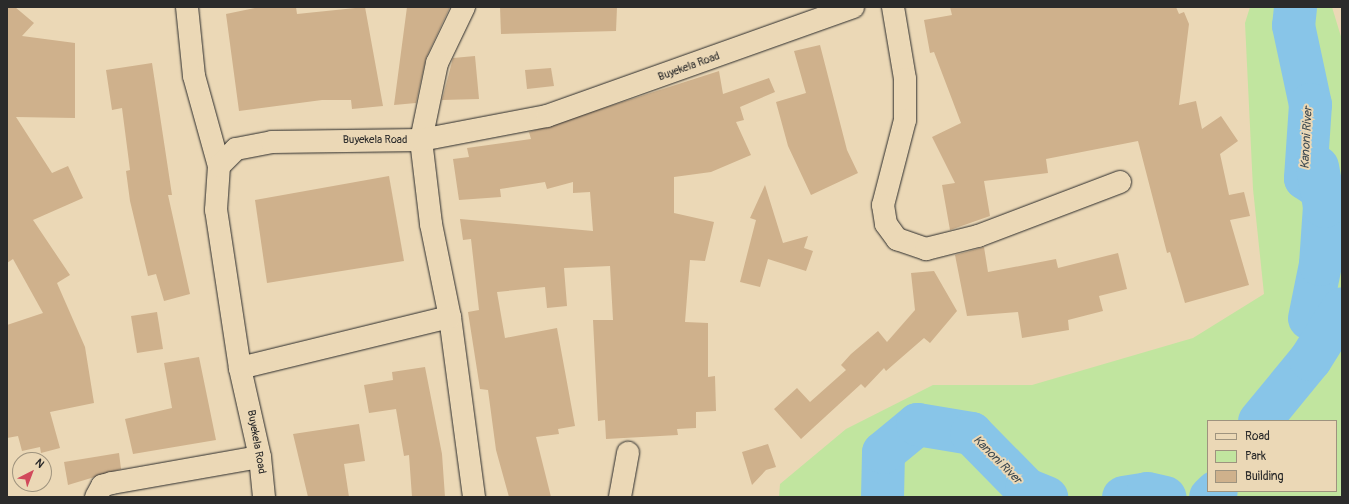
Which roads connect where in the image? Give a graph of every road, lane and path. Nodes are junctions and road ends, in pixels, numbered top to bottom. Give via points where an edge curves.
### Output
1 (186, 7) edge
2 (464, 7) edge
3 (853, 7) edge
4 (893, 7) edge
5 (421, 140) junction
6 (219, 166) junction
7 (1120, 182) dead end
8 (450, 317) junction
9 (240, 368) junction
10 (628, 453) dead end
11 (260, 457) junction
12 (96, 497) edge
13 (264, 497) edge
14 (474, 497) edge
15 (620, 497) edge

1 - 6 street via 194,76
2 - 5 street via 437,63
3 - 5 street, Buyekela Road via 546,116
4 - 7 street via 905,79 905,120 883,205 886,224 897,239 926,249 978,236
5 - 6 street, Buyekela Road via 272,142 236,149
5 - 8 street via 431,224
6 - 9 street, Buyekela Road via 216,210
8 - 9 street
8 - 14 street
9 - 11 street, Buyekela Road
10 - 15 street
11 - 12 street via 112,483 102,486
11 - 13 street, Buyekela Road

